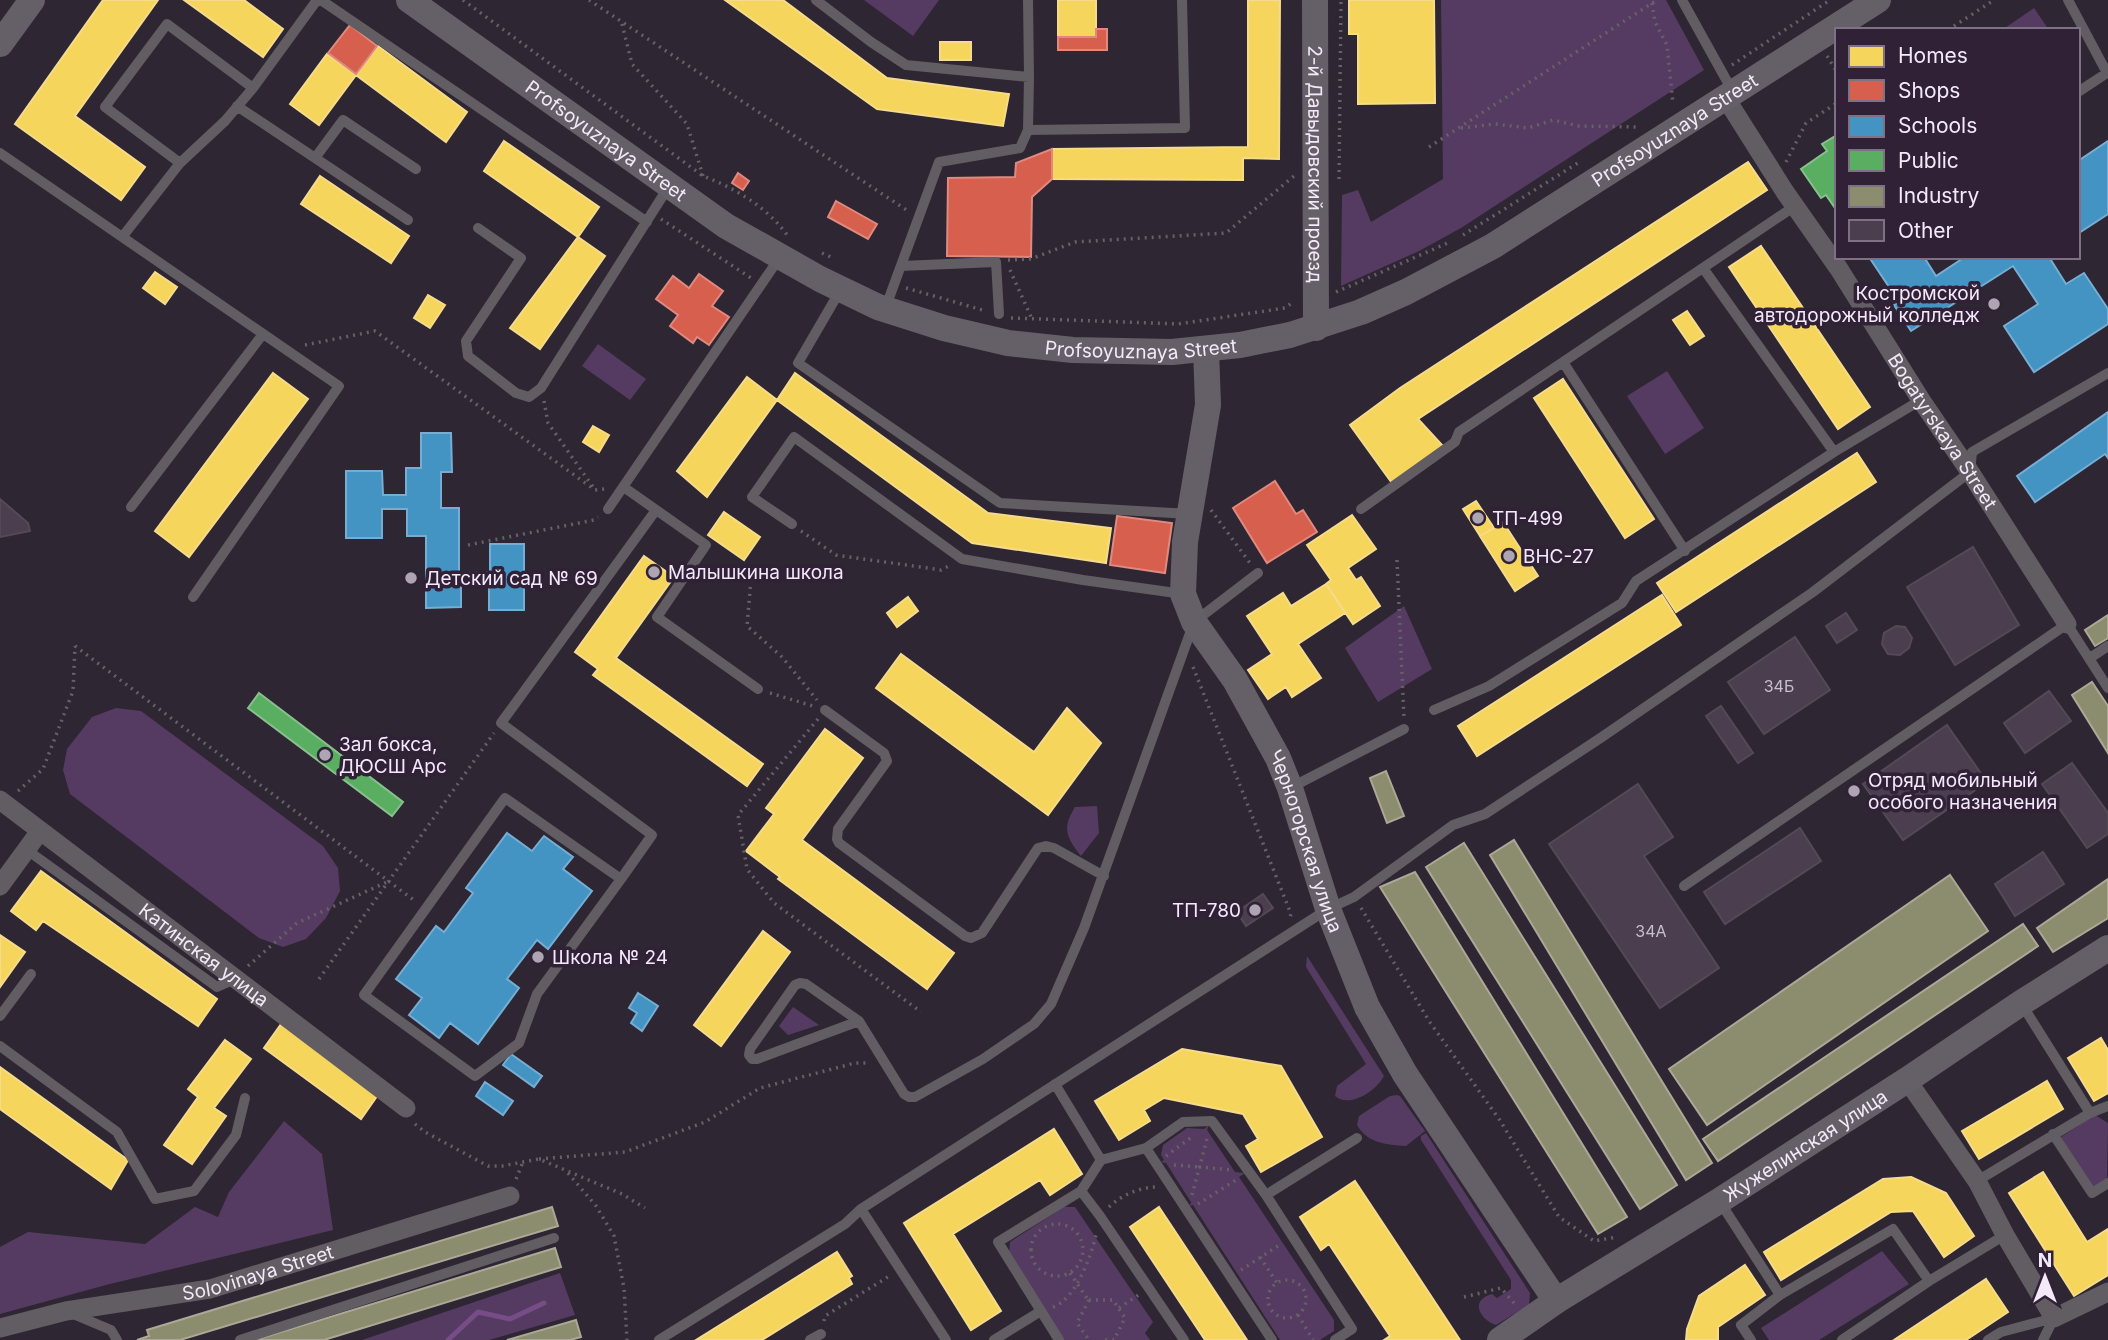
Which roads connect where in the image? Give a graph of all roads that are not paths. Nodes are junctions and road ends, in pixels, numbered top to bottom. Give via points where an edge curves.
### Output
1 (32, 0) edge
2 (319, 0) edge
3 (409, 0) edge
4 (816, 0) edge
5 (1028, 0) edge
6 (1182, 0) edge
7 (1315, 0) edge
8 (1682, 0) edge
9 (1878, 0) edge
10 (2067, 0) edge
11 (0, 44) edge
12 (1029, 77) junction
13 (1727, 87) junction
14 (253, 88) junction
15 (2080, 91) edge
16 (237, 106) junction
17 (1028, 130) junction
18 (0, 153) edge
19 (315, 158) junction
20 (180, 163) junction
21 (416, 169) dead end
22 (669, 185) junction
23 (1790, 199) junction
24 (408, 220) dead end
25 (647, 222) junction
26 (478, 228) dead end
27 (123, 236) junction
28 (784, 247) junction
29 (1835, 254) edge
30 (1842, 263) edge
31 (901, 266) junction
32 (1703, 268) junction
33 (841, 289) junction
34 (890, 297) junction
35 (999, 314) road end
36 (1316, 328) junction
37 (263, 334) junction
38 (1206, 349) junction
39 (1563, 362) junction
40 (2108, 373) edge
41 (1921, 400) junction
42 (1834, 452) junction
43 (1970, 472) junction
44 (625, 488) junction
45 (131, 507) dead end
46 (608, 509) road end
47 (1360, 509) dead end
48 (656, 510) junction
49 (1199, 510) junction
50 (792, 524) road end
51 (1685, 551) junction
52 (1258, 573) road end
53 (1183, 594) junction
54 (193, 597) dead end
55 (2067, 624) junction
56 (1189, 634) junction
57 (2108, 646) edge
58 (2090, 658) junction
59 (2108, 688) edge
60 (758, 689) road end
61 (825, 710) road end
62 (1434, 710) dead end
63 (1404, 729) road end
64 (1290, 788) junction
65 (0, 800) edge
66 (40, 831) junction
67 (27, 850) junction
68 (1104, 876) junction
69 (621, 878) junction
70 (0, 886) edge
71 (1684, 886) dead end
72 (1328, 909) junction
73 (2108, 948) edge
74 (31, 974) dead end
75 (235, 979) junction
76 (2021, 1003) junction
77 (0, 1016) edge
78 (859, 1021) junction
79 (0, 1046) edge
80 (1907, 1080) junction
81 (1055, 1084) junction
82 (245, 1098) dead end
83 (2108, 1106) edge
84 (406, 1108) dead end
85 (2090, 1113) junction
86 (2053, 1134) junction
87 (1357, 1138) dead end
88 (1146, 1148) junction
89 (1101, 1160) junction
90 (1977, 1181) junction
91 (2108, 1183) edge
92 (1082, 1191) junction
93 (1266, 1195) junction
94 (510, 1196) dead end
95 (1719, 1201) junction
96 (861, 1209) junction
97 (2005, 1235) junction
98 (554, 1238) dead end
99 (1929, 1281) junction
100 (2108, 1292) edge
101 (1780, 1295) junction
102 (1556, 1301) junction
103 (66, 1311) junction
104 (1041, 1311) junction
105 (2054, 1318) junction
106 (0, 1328) edge
107 (821, 1334) road end
108 (117, 1340) edge
109 (240, 1340) edge
110 (659, 1340) edge
111 (810, 1340) edge
112 (946, 1340) edge
113 (994, 1340) edge
114 (1059, 1340) edge
115 (1184, 1340) edge
116 (1272, 1340) edge
117 (1335, 1340) edge
118 (1500, 1340) edge
119 (1751, 1340) edge
120 (1842, 1340) edge
121 (1988, 1340) edge
122 (2043, 1340) edge

1 - 11 street
2 - 14 lane
2 - 25 lane
3 - 22 street, Profsoyuznaya Street
4 - 12 lane via 906,65
5 - 12 lane
6 - 17 lane via 1185,128
7 - 36 street, 2-й Давыдовский проезд
8 - 13 lane
9 - 13 street, Profsoyuznaya Street
10 - 15 lane via 2107,73
12 - 17 lane
13 - 23 street, Bogatyrskaya Street
13 - 36 street, Profsoyuznaya Street via 1493,246 1406,292
14 - 16 lane
14 - 20 lane via 167,24 106,107
16 - 19 lane
16 - 20 lane
17 - 31 lane via 1020,148 939,162
18 - 27 lane
19 - 21 lane via 343,120
19 - 24 lane
20 - 27 lane
22 - 25 lane
22 - 28 street, Profsoyuznaya Street via 726,226
23 - 29 street, Bogatyrskaya Street
23 - 32 lane
25 - 26 lane via 541,388 529,397 516,393 468,356 466,341 521,258
27 - 37 lane
28 - 33 street, Profsoyuznaya Street
28 - 44 lane
30 - 41 street, Bogatyrskaya Street
31 - 34 lane
31 - 35 lane via 996,262
32 - 39 lane
32 - 42 lane
33 - 34 street, Profsoyuznaya Street
33 - 49 lane via 798,363 1000,503
34 - 38 street, Profsoyuznaya Street via 944,328 1008,342 1073,350
36 - 38 street, Profsoyuznaya Street
37 - 45 lane
37 - 54 lane via 339,386
38 - 49 street, Черногорская улица via 1208,405
39 - 47 lane via 1459,432 1455,442
39 - 51 lane
40 - 43 lane via 1972,452
41 - 42 lane
41 - 43 street, Bogatyrskaya Street
42 - 51 lane
43 - 55 street, Bogatyrskaya Street
43 - 72 lane via 1791,607 1613,729 1485,814 1454,825 1354,897
44 - 46 lane
44 - 48 lane
48 - 60 lane via 706,545 657,617
48 - 69 lane via 501,723 652,835
49 - 53 street, Черногорская улица via 1185,542
50 - 53 lane via 752,497 794,437 962,559
51 - 62 lane via 1636,581 1622,603 1489,686
52 - 56 lane
53 - 56 street, Черногорская улица
55 - 58 lane
55 - 71 lane
56 - 64 street, Черногорская улица via 1235,680
56 - 68 lane
57 - 58 lane
58 - 59 lane
61 - 68 lane via 884,754 887,761 838,829 836,839 965,936 982,933 1038,848 1054,849
63 - 64 lane
64 - 72 street, Черногорская улица
65 - 66 street, Катинская улица
66 - 67 street
66 - 75 street, Катинская улица
67 - 70 street
67 - 75 lane via 217,988
68 - 78 lane via 1051,1004 1034,1024 983,1059 909,1097
69 - 69 lane via 505,798 364,995 475,1076 519,1043 537,994
72 - 81 lane
72 - 102 street, Черногорская улица via 1367,1007 1405,1074
73 - 76 street, Жужелинская улица
74 - 77 lane
75 - 84 street, Катинская улица
76 - 80 street, Жужелинская улица
76 - 85 lane
78 - 78 lane via 800,983 749,1055 757,1059
79 - 82 lane via 117,1132 155,1199 194,1191 236,1135
80 - 90 street
80 - 95 street, Жужелинская улица
81 - 89 lane
81 - 96 lane
83 - 85 lane
85 - 86 lane
86 - 90 lane
86 - 91 lane via 2092,1193
87 - 93 lane
88 - 89 lane
88 - 93 lane via 1183,1122 1212,1121
88 - 116 lane
89 - 92 lane
90 - 97 street
92 - 104 lane via 998,1242
92 - 115 lane
93 - 117 lane via 1352,1328
94 - 103 street, Solovinaya Street via 209,1289
95 - 101 lane
95 - 102 street, Жужелинская улица
96 - 110 lane via 845,1224
96 - 112 lane
97 - 99 lane
97 - 105 street
98 - 109 lane
99 - 101 lane via 1893,1229
99 - 120 lane
100 - 105 street
101 - 119 lane via 1741,1325
102 - 118 street, Жужелинская улица
103 - 106 street, Solovinaya Street
103 - 108 lane via 111,1330
104 - 113 lane
104 - 114 lane
105 - 121 lane
105 - 122 lane
107 - 111 lane

